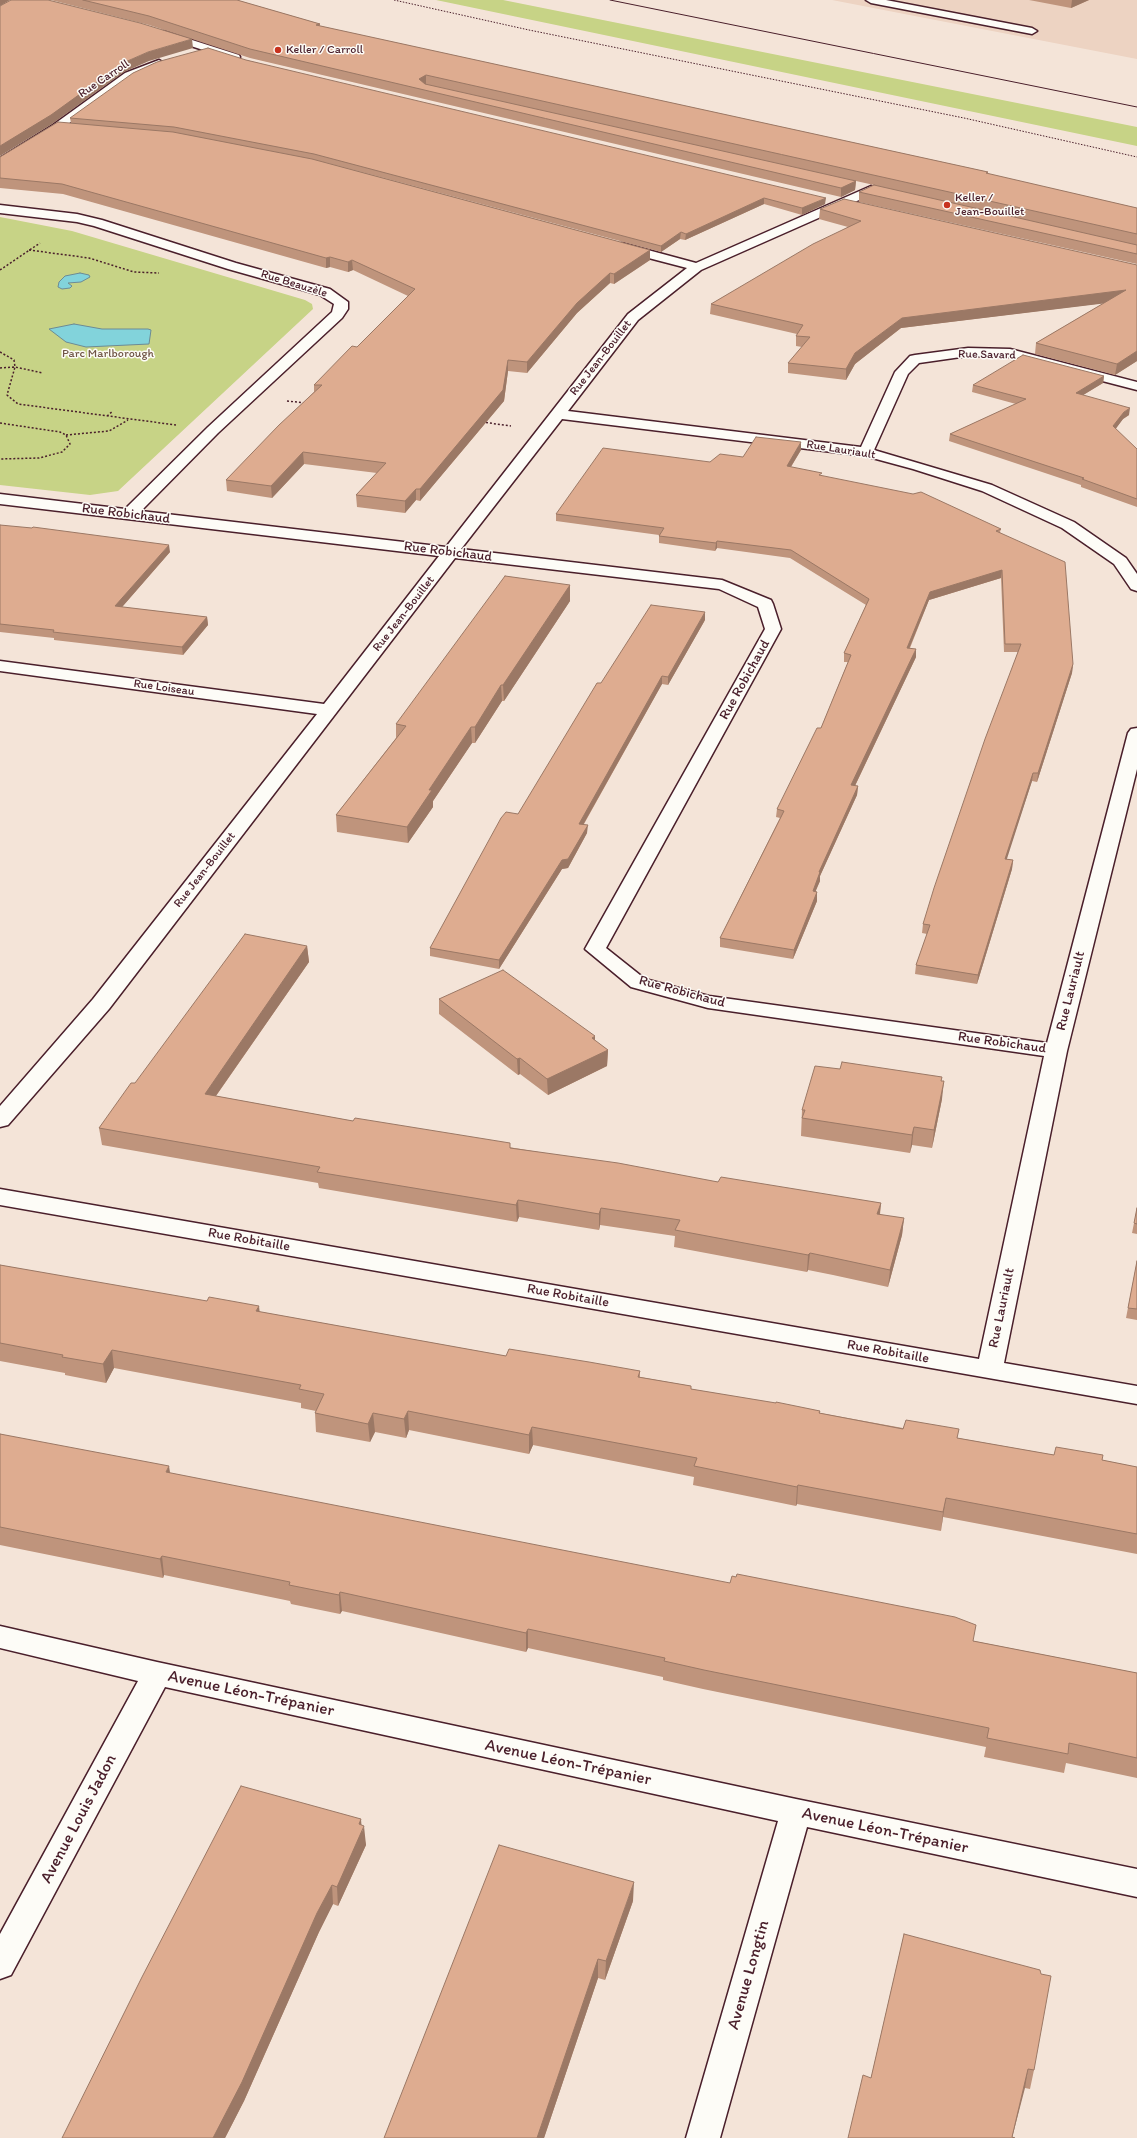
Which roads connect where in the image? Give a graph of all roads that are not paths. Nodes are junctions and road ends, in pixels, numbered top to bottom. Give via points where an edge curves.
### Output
1 (871, 0) edge
2 (152, 30) edge
3 (1032, 31) dead end
4 (228, 44) edge
5 (207, 49) junction
6 (189, 54) edge
7 (168, 60) edge
8 (247, 61) edge
9 (57, 127) junction
10 (72, 128) edge
11 (0, 163) edge
12 (870, 190) edge
13 (824, 198) edge
14 (851, 205) junction
15 (0, 209) edge
16 (613, 244) edge
17 (697, 267) junction
18 (1137, 386) edge
19 (557, 414) junction
20 (866, 452) junction
21 (0, 499) edge
22 (129, 514) junction
23 (452, 552) junction
24 (1137, 586) edge
25 (0, 666) edge
26 (329, 710) junction
27 (1137, 733) edge
28 (1056, 1051) junction
29 (0, 1120) edge
30 (0, 1197) edge
31 (990, 1369) junction
32 (1137, 1395) edge
33 (0, 1637) edge
34 (158, 1674) junction
35 (796, 1812) junction
36 (1137, 1883) edge
37 (0, 1965) edge
38 (703, 2138) edge

1 - 3 street
2 - 5 street
4 - 5 street
5 - 6 street
5 - 8 street
7 - 9 street, Rue Carroll via 128,76
9 - 10 street
9 - 11 street, Rue Carroll
12 - 14 street, Rue Jean-Bouillet
13 - 14 street
14 - 17 street, Rue Jean-Bouillet
15 - 22 street, Rue Beauzèle via 77,218 325,292 341,302 341,309 337,315 213,430
16 - 17 street
17 - 19 street, Rue Jean-Bouillet via 633,317
18 - 20 street, Rue Savard via 1010,352 968,352 915,359 902,372
19 - 20 street, Rue Lauriault
19 - 23 street, Rue Jean-Bouillet
20 - 24 street, Rue Lauriault via 987,488 1068,525 1120,561
21 - 22 street, Rue Robichaud
22 - 23 street, Rue Robichaud
23 - 26 street, Rue Jean-Bouillet
23 - 28 street, Rue Robichaud via 722,585 765,604 773,629 595,949 638,984 708,1002
25 - 26 street, Rue Loiseau
26 - 29 street, Rue Jean-Bouillet via 101,1004
27 - 28 street, Rue Lauriault
28 - 31 street, Rue Lauriault
30 - 31 street, Rue Robitaille
31 - 32 street, Rue Robitaille
33 - 34 street, Avenue Léon-Trépanier
34 - 35 street, Avenue Léon-Trépanier
34 - 37 street, Avenue Louis Jadon
35 - 36 street, Avenue Léon-Trépanier
35 - 38 street, Avenue Longtin

